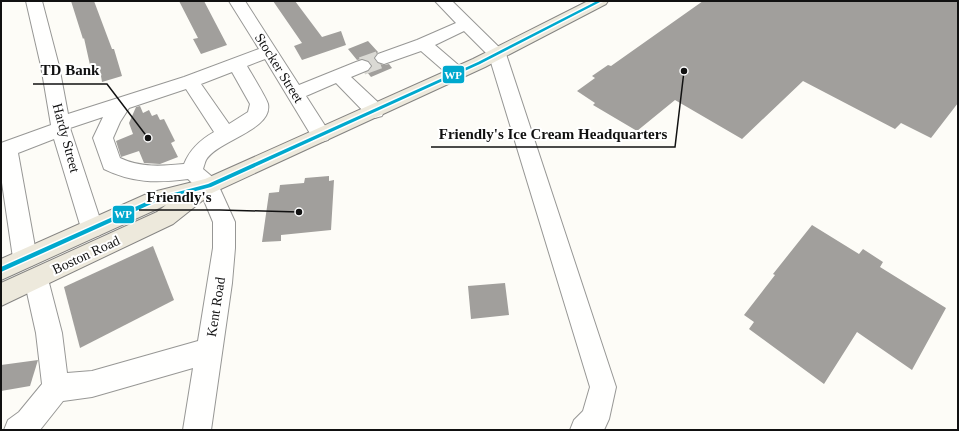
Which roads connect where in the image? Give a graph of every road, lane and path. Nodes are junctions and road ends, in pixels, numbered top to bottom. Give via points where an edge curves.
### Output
1 (34, 1) edge
2 (237, 1) edge
3 (443, 1) edge
4 (600, 1) edge
5 (466, 24) junction
6 (423, 44) junction
7 (493, 50) junction
8 (268, 52) junction
9 (384, 58) tunnel mouth
10 (236, 63) junction
11 (362, 66) tunnel mouth
12 (457, 73) junction
13 (338, 75) junction
14 (190, 81) junction
15 (295, 94) junction
16 (124, 102) junction
17 (375, 111) junction
18 (61, 127) junction
19 (226, 134) junction
20 (321, 135) junction
21 (4, 150) edge
22 (200, 178) junction
23 (92, 228) junction
24 (31, 269) junction
25 (1, 270) edge
26 (1, 295) edge
27 (209, 351) junction
28 (56, 388) junction
29 (18, 430) edge
30 (197, 430) edge
31 (584, 430) edge

1 - 18 street, Hardy Street via 50,66
2 - 8 street, Stocker Street
3 - 5 street
4 - 7 main road, Boston Road
5 - 6 street
5 - 7 street
6 - 9 street
6 - 12 street
7 - 12 main road, Boston Road
7 - 31 street via 603,387 595,419
8 - 10 street
8 - 15 street, Stocker Street
10 - 14 street
10 - 19 street via 259,104 257,115
11 - 13 street
12 - 17 main road, Boston Road
13 - 15 street
13 - 17 street
14 - 16 street
14 - 19 street
15 - 20 street, Stocker Street
16 - 18 street
16 - 22 street via 111,120 103,138 111,163 147,175
17 - 20 main road, Boston Road
18 - 21 street
18 - 23 street, Hardy Street
19 - 22 street via 198,156
20 - 22 main road, Boston Road
21 - 24 street
22 - 23 main road, Boston Road
22 - 24 main road, Boston Road via 165,218
22 - 27 street, Kent Road via 224,222 220,283
23 - 24 main road, Boston Road
24 - 25 main road, Boston Road
24 - 26 main road, Boston Road
24 - 28 street via 49,333
27 - 28 street via 92,384
27 - 30 street, Kent Road
28 - 29 street via 29,422

